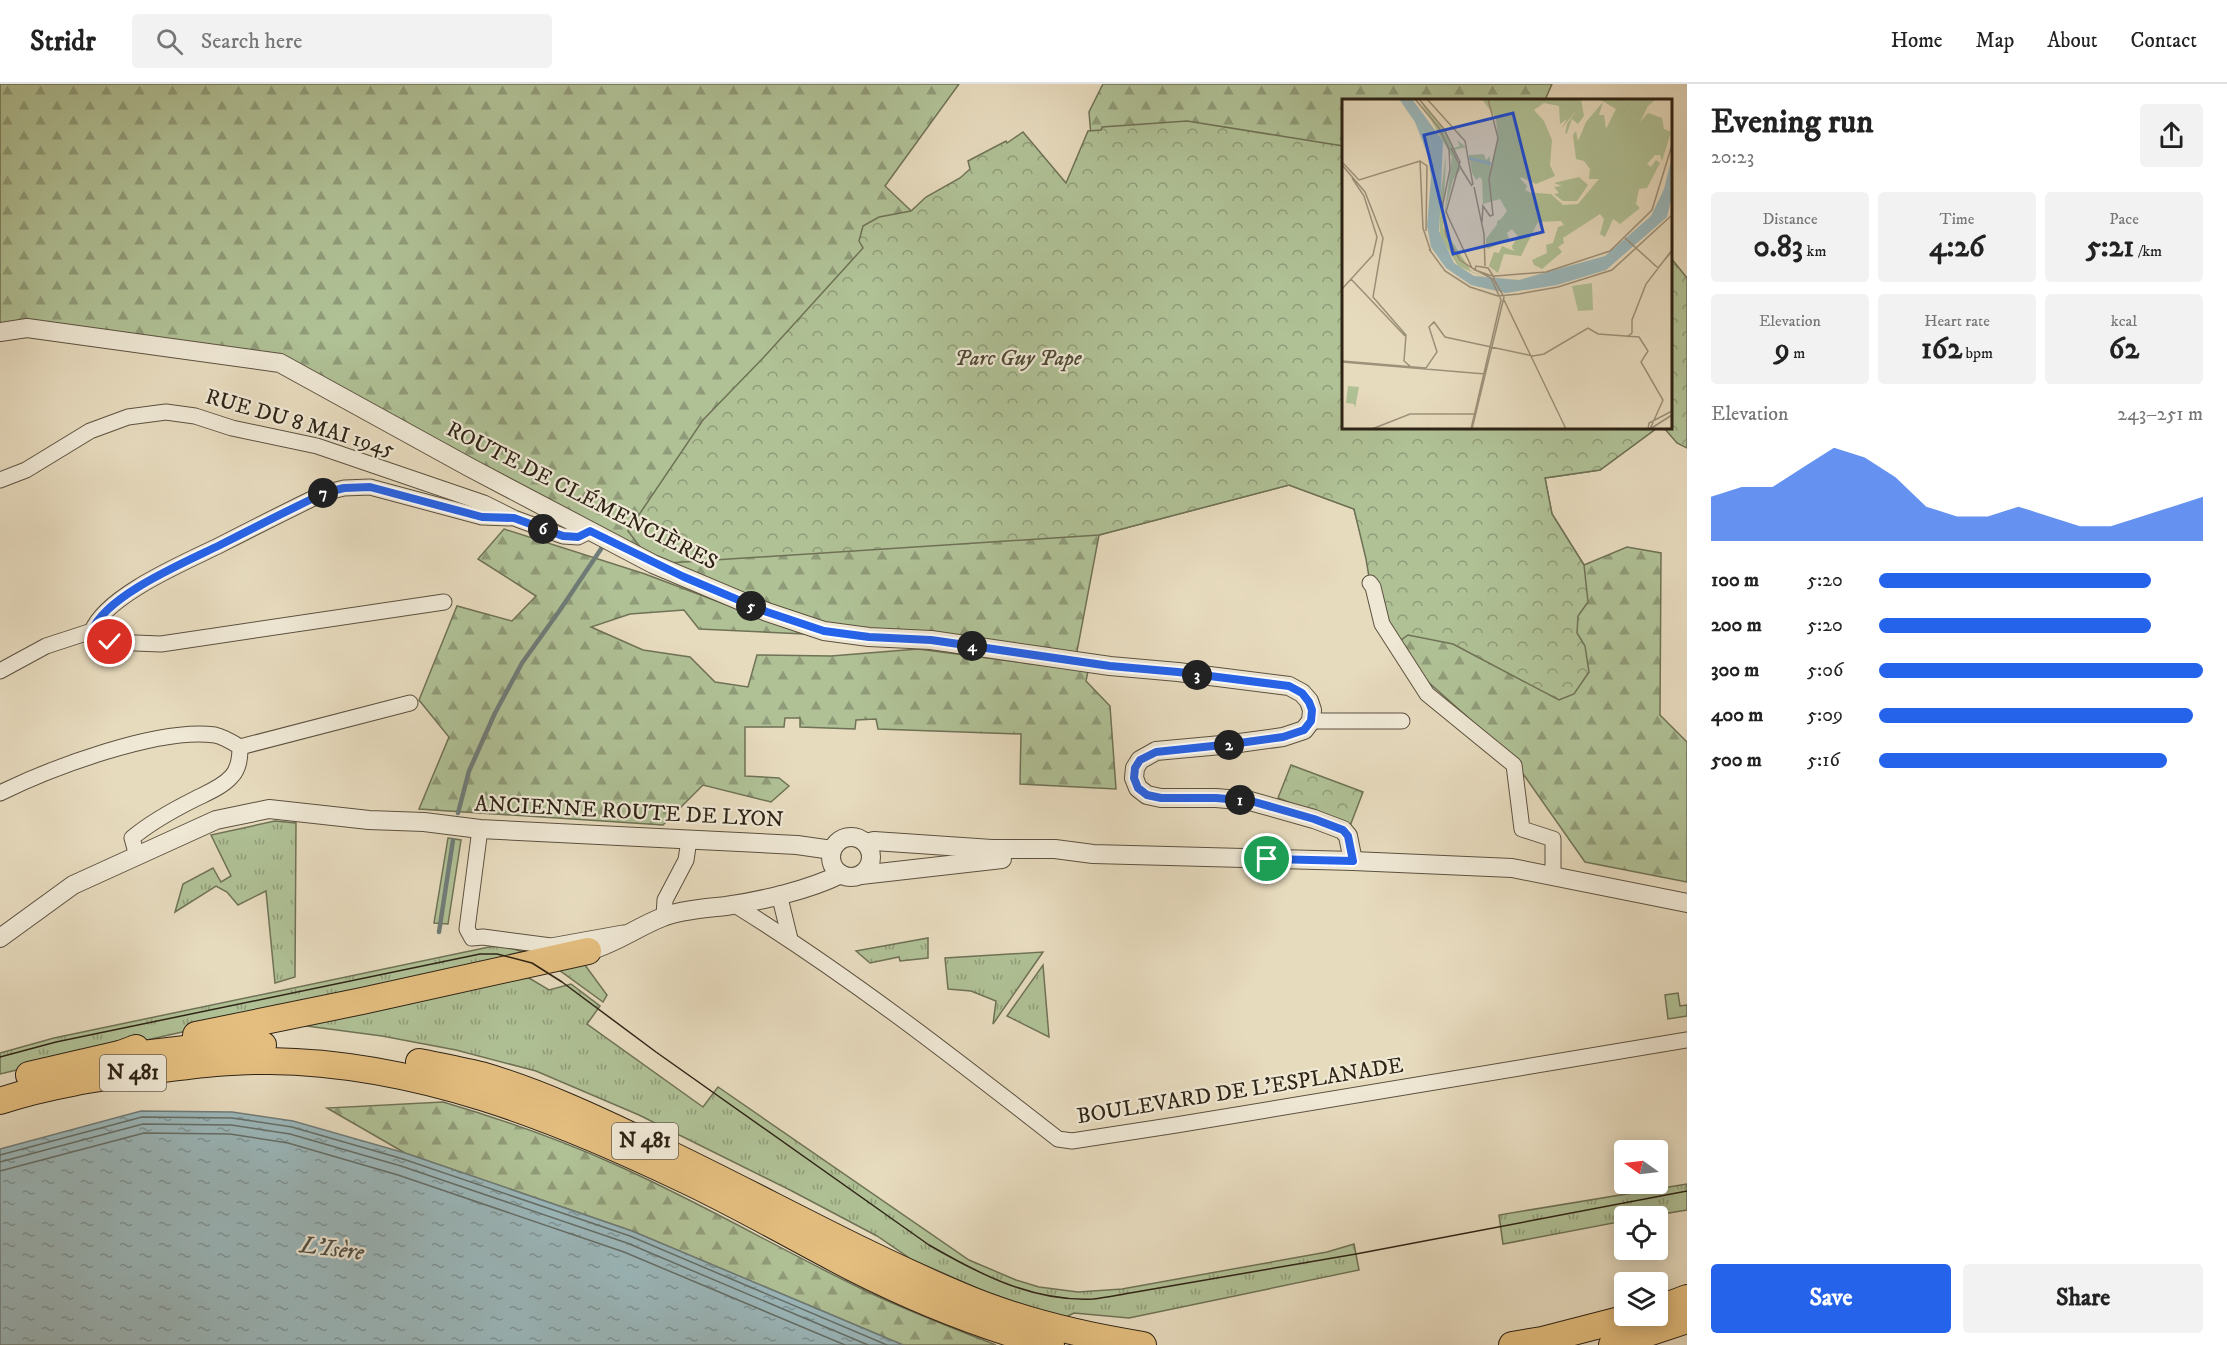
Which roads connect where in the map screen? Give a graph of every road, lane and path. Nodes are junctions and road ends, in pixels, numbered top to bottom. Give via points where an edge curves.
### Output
1 (0, 333) edge
2 (0, 480) edge
3 (514, 518) junction
4 (590, 531) junction
5 (1370, 583) dead end
6 (444, 602) dead end
7 (92, 631) junction
8 (0, 671) edge
9 (410, 703) dead end
10 (1311, 721) junction
11 (1402, 721) dead end
12 (240, 747) junction
13 (0, 793) edge
14 (480, 829) junction
15 (689, 840) junction
16 (866, 843) junction
17 (832, 850) junction
18 (1080, 853) junction
19 (137, 856) junction
20 (1353, 861) junction
21 (841, 874) junction
22 (861, 875) junction
23 (1553, 876) junction
24 (779, 894) junction
25 (1687, 903) edge
26 (735, 905) junction
27 (664, 916) junction
28 (634, 933) junction
29 (0, 938) edge
30 (790, 939) junction
31 (588, 951) joint
32 (1687, 1040) edge
33 (120, 1054) junction
34 (0, 1082) edge
35 (0, 1101) edge
36 (1687, 1298) edge
37 (1668, 1305) edge
38 (1687, 1320) edge
39 (1614, 1321) edge
40 (1051, 1345) edge
41 (1143, 1345) edge
42 (1512, 1345) edge
43 (1612, 1345) edge

1 - 4 street, ROUTE DE CLÉMENCIÈRES via 27,328 280,363
2 - 3 street, RUE DU 8 MAI 1945 via 26,470 90,431 128,417 166,411 317,446 484,503
3 - 4 street, RUE DU 8 MAI 1945 via 563,536 578,537
3 - 7 street via 482,517 370,487 324,493 142,585 96,620
4 - 10 street, ROUTE DE CLÉMENCIÈRES via 663,568 767,612 824,631 931,640 1289,686 1309,702
5 - 23 street via 1383,624 1427,694 1514,765 1522,829 1553,839
6 - 7 street via 161,644 110,642
7 - 8 street via 46,646
9 - 12 street
10 - 11 street
10 - 20 street via 1304,730 1283,737 1156,752 1140,760 1134,778 1147,795 1251,801 1335,826 1348,836
12 - 13 street via 217,735 165,738 109,751
12 - 19 street via 240,761 232,777 132,838
14 - 15 street, ANCIENNE ROUTE DE LYON
14 - 19 street, ANCIENNE ROUTE DE LYON via 269,809 216,820
14 - 28 street via 467,929 472,938 551,946
15 - 17 street, ANCIENNE ROUTE DE LYON
15 - 27 street via 686,860 665,900
16 - 17 street via 847,837
16 - 18 street
16 - 22 street via 871,860
17 - 21 street via 832,864
18 - 20 street
18 - 22 street via 1056,860 991,859
19 - 29 street, ANCIENNE ROUTE DE LYON via 73,885
20 - 23 street via 1512,868
21 - 22 street
21 - 24 street
23 - 25 street
24 - 26 street
24 - 30 street
26 - 27 street
26 - 30 street, BOULEVARD DE L'ESPLANADE
27 - 28 street
28 - 31 street
30 - 32 street, BOULEVARD DE L'ESPLANADE via 1058,1139 1072,1141
31 - 33 highway via 141,1046
33 - 34 highway, N 481
33 - 41 highway, N 481 via 219,1045 302,1045 389,1056 480,1075 616,1128 961,1296 1039,1323
35 - 40 highway, N 481 via 96,1078 267,1060 404,1075 532,1113 686,1180 867,1274 956,1314
36 - 37 highway
38 - 43 highway
39 - 42 highway

